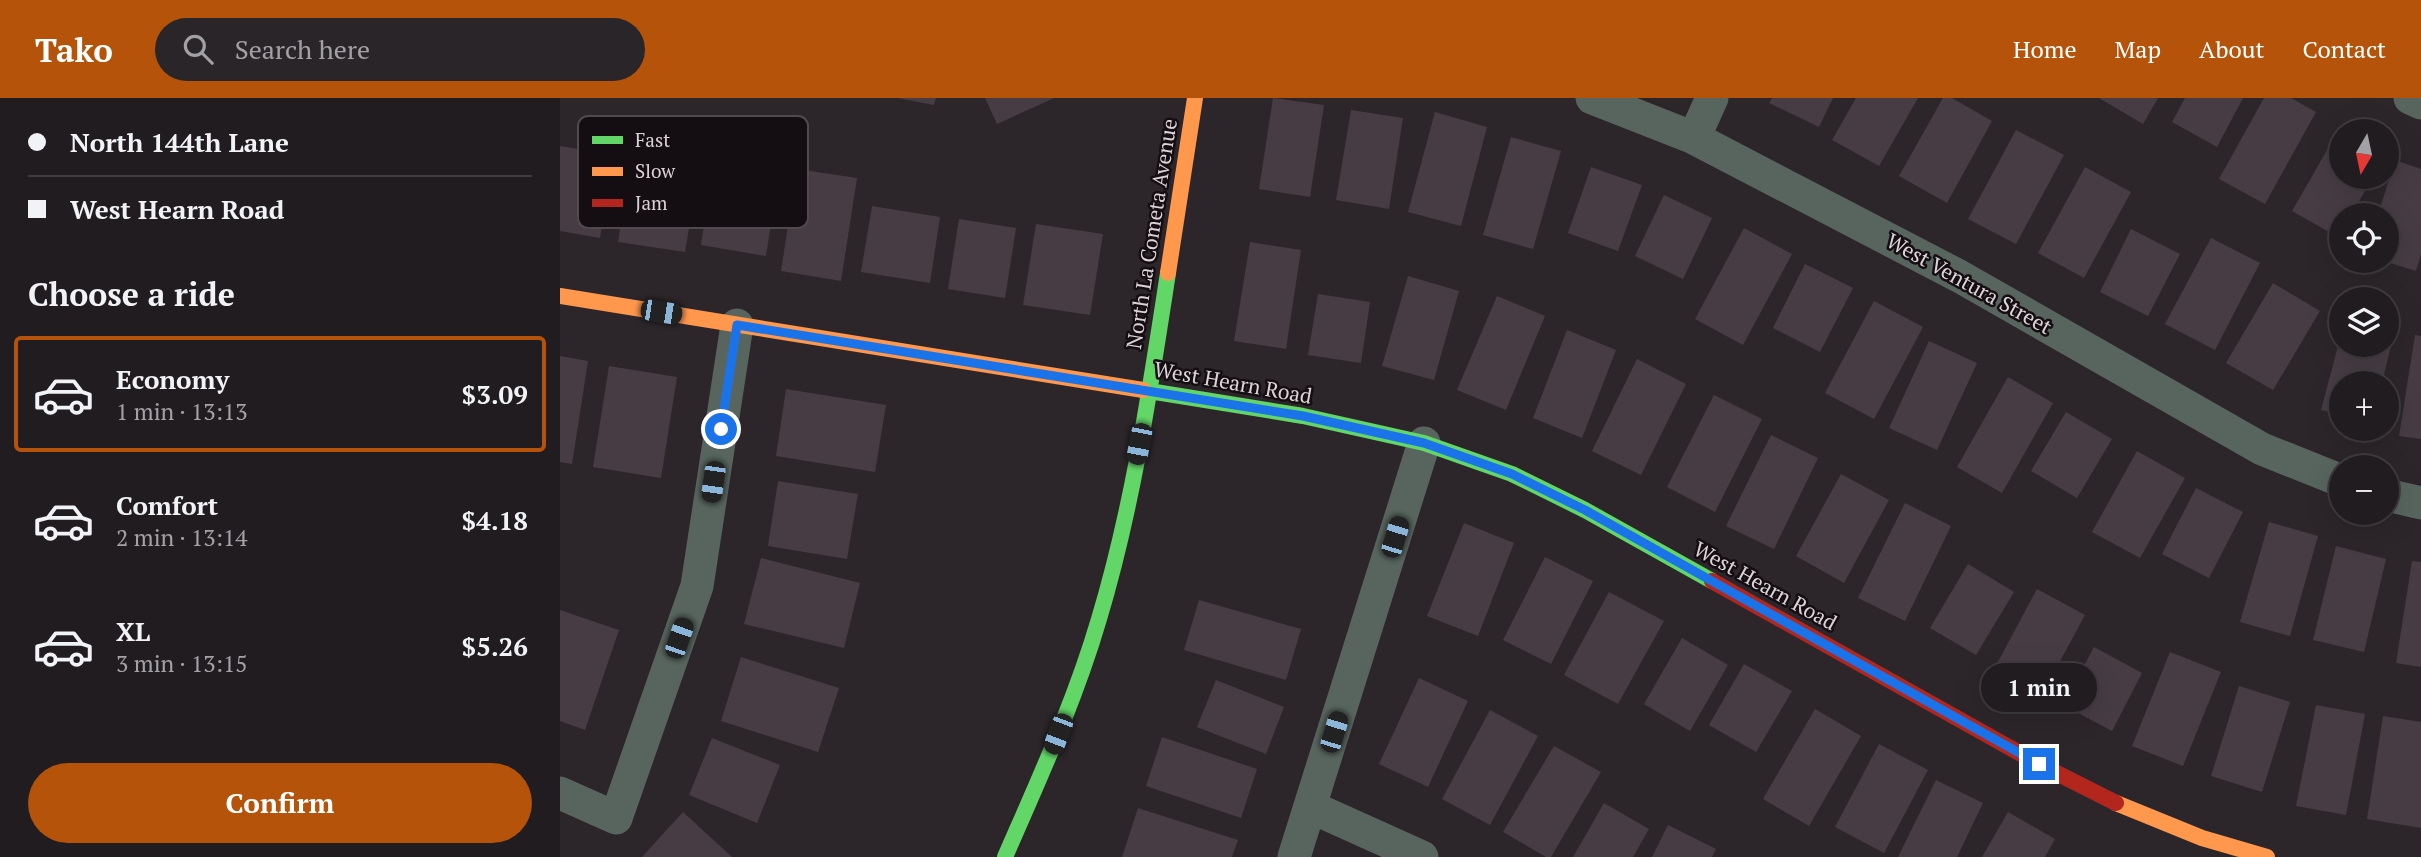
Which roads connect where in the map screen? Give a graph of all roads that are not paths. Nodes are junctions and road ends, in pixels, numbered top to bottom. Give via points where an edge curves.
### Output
1 (1195, 98) edge
2 (1592, 98) edge
3 (1712, 98) edge
4 (2410, 98) edge
5 (2421, 103) edge
6 (1694, 138) junction
7 (560, 296) edge
8 (737, 325) junction
9 (1149, 390) junction
10 (1424, 443) junction
11 (2329, 476) edge
12 (2399, 497) edge
13 (2421, 502) edge
14 (560, 793) edge
15 (1311, 807) junction
16 (1005, 857) edge
17 (1294, 857) edge
18 (1422, 857) edge
19 (2267, 857) edge

1 - 9 street, North La Cometa Avenue
2 - 6 street, West Ventura Street
3 - 6 street
4 - 5 street
6 - 11 street, West Ventura Street via 1958,276 2262,449
7 - 8 street, West Hearn Road
8 - 9 street, West Hearn Road
8 - 14 street via 697,586 616,818
9 - 10 street, West Hearn Road via 1303,416
9 - 16 street, North La Cometa Avenue via 1109,587 1077,686
10 - 15 street
10 - 19 street, West Hearn Road via 1512,474 1585,510 2039,764 2121,805 2203,838
12 - 13 street
15 - 17 street
15 - 18 street

